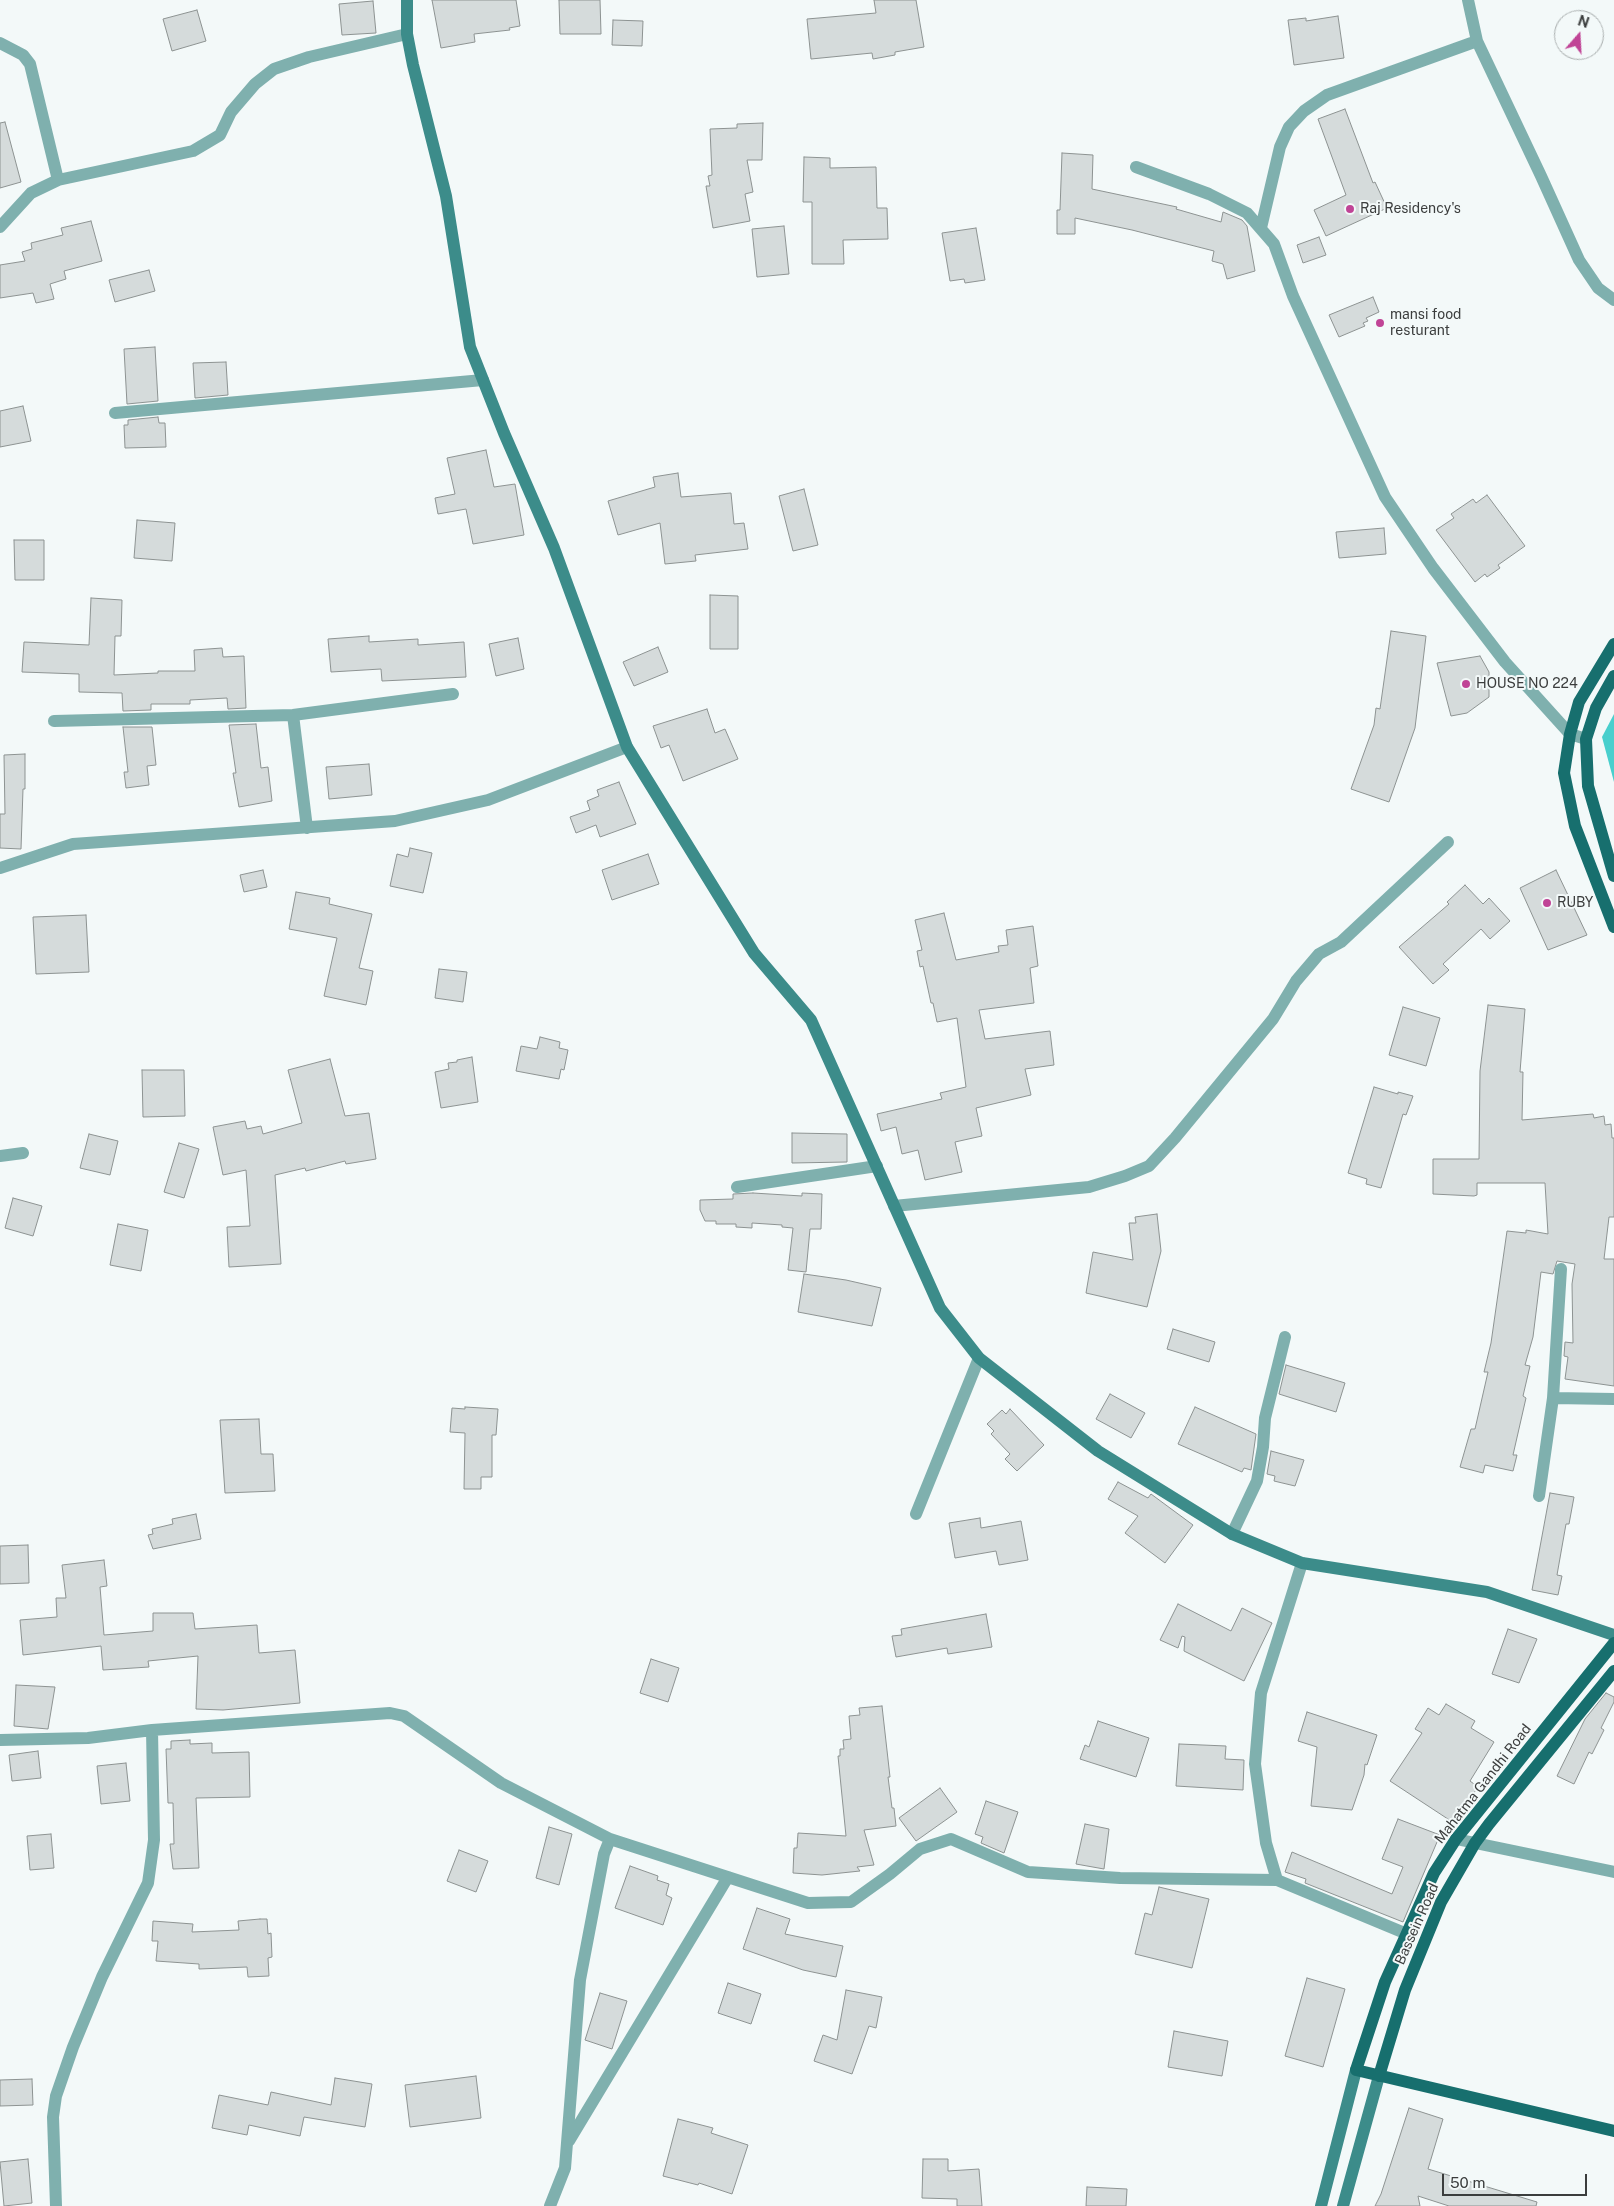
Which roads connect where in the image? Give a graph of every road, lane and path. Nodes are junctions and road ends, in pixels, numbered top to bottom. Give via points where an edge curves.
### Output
1 (407, 0) edge
2 (1468, 0) edge
3 (407, 34) junction
4 (1477, 41) junction
5 (0, 43) edge
6 (1136, 167) dead end
7 (58, 180) junction
8 (0, 227) edge
9 (1261, 228) junction
10 (1614, 300) edge
11 (483, 380) junction
12 (115, 413) dead end
13 (1614, 644) edge
14 (1614, 676) edge
15 (453, 694) dead end
16 (294, 715) junction
17 (54, 721) dead end
18 (1570, 734) junction
19 (1586, 738) junction
20 (627, 747) junction
21 (307, 828) junction
22 (1448, 842) dead end
23 (0, 868) edge
24 (1614, 876) edge
25 (1614, 927) edge
26 (23, 1153) dead end
27 (0, 1156) edge
28 (877, 1166) junction
29 (737, 1187) dead end
30 (894, 1206) junction
31 (1561, 1269) dead end
32 (1286, 1337) dead end
33 (979, 1358) junction
34 (1553, 1398) junction
35 (1614, 1399) edge
36 (1539, 1496) dead end
37 (916, 1514) dead end
38 (1232, 1534) junction
39 (1302, 1563) junction
40 (1614, 1635) edge
41 (1614, 1643) edge
42 (1614, 1671) edge
43 (152, 1730) junction
44 (0, 1740) edge
45 (610, 1839) junction
46 (1456, 1839) junction
47 (1475, 1842) junction
48 (1614, 1872) edge
49 (728, 1877) junction
50 (1277, 1880) junction
51 (1407, 1934) junction
52 (1356, 2070) junction
53 (1379, 2076) junction
54 (1614, 2131) edge
55 (567, 2143) junction
56 (56, 2206) edge
57 (550, 2206) edge
58 (1322, 2206) edge
59 (1343, 2206) edge

1 - 3 main road
2 - 4 street
3 - 7 street via 309,57 274,69 255,84 231,112 220,135 193,151
3 - 11 main road via 446,196 470,347
4 - 9 street via 1327,95 1304,111 1289,127 1280,147
4 - 10 street via 1579,260 1598,288
5 - 7 street via 23,55 30,64
6 - 9 street via 1209,194 1248,213
7 - 8 street via 31,193
9 - 18 street via 1274,244 1293,296 1384,497 1505,662
11 - 12 street
11 - 20 main road via 554,548
13 - 18 main road via 1579,702
14 - 19 main road via 1596,708
15 - 16 street
16 - 17 street
16 - 21 street
18 - 19 street
18 - 25 main road via 1564,773 1575,826
19 - 24 main road via 1588,786
20 - 21 street via 488,800 395,821
20 - 28 main road via 754,953 811,1020
21 - 23 street via 73,844
22 - 30 street via 1341,942 1319,954 1296,981 1273,1019 1149,1166 1089,1187
26 - 27 street
28 - 29 street
28 - 30 main road
30 - 33 main road via 940,1308
31 - 34 street
32 - 38 street via 1265,1418 1256,1481
33 - 37 street
33 - 38 main road via 1098,1451
34 - 35 street
34 - 36 street
38 - 39 main road
39 - 40 main road via 1487,1592
39 - 50 street via 1261,1693 1257,1738 1255,1764 1266,1843
41 - 46 main road, Mahatma Gandhi Road
42 - 47 main road, Bassein Road
43 - 44 street via 88,1738
43 - 45 street via 375,1712 397,1714 501,1783
43 - 56 street via 154,1840 148,1883 102,1977 56,2096 53,2117
45 - 49 street
45 - 55 street via 604,1854 580,1980
46 - 47 street
46 - 51 main road, Mahatma Gandhi Road via 1434,1873
47 - 48 street
47 - 53 main road, Bassein Road via 1441,1902 1405,1990
49 - 50 street via 808,1903 851,1902 920,1849 951,1839 1028,1872 1120,1878
49 - 55 street
50 - 51 street
51 - 52 main road, Mahatma Gandhi Road via 1384,1982
52 - 53 main road
52 - 58 main road
53 - 54 main road
53 - 59 main road, Bassein Road
55 - 57 street via 565,2168

